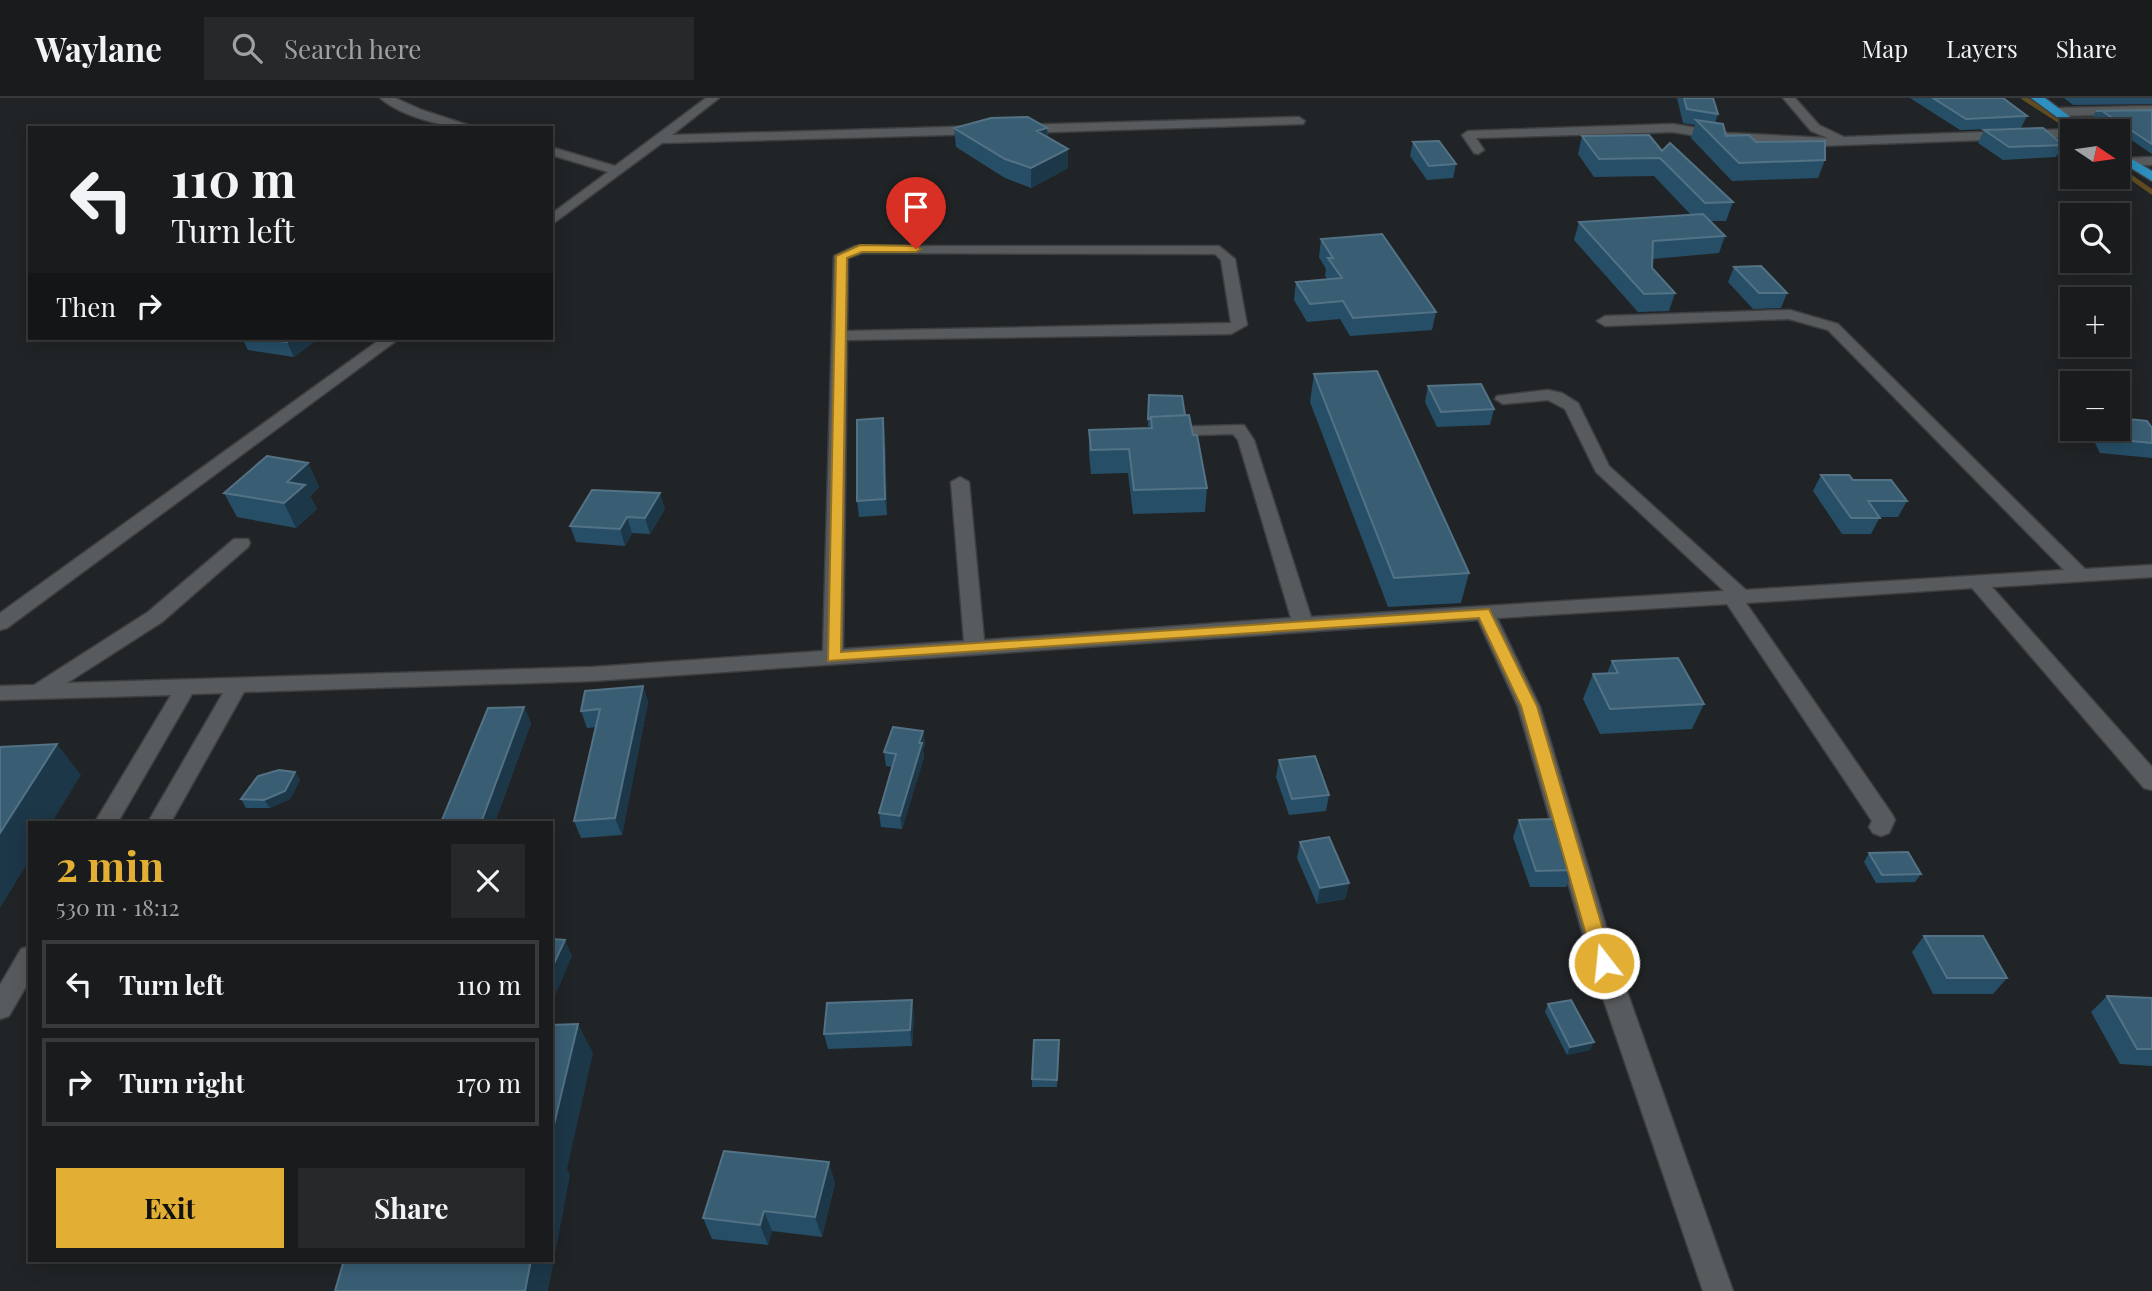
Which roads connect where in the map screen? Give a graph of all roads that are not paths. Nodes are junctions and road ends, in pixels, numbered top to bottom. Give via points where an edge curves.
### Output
1 (386, 98) edge
2 (713, 98) edge
3 (1788, 98) edge
4 (2037, 98) edge
5 (2152, 110) edge
6 (2057, 112) junction
7 (2067, 119) edge
8 (1299, 121) dead end
9 (464, 126) edge
10 (994, 130) edge
11 (1008, 130) edge
12 (2060, 133) edge
13 (662, 139) junction
14 (1847, 141) junction
15 (1478, 150) dead end
16 (553, 152) edge
17 (2130, 159) edge
18 (2152, 161) edge
19 (2130, 163) edge
20 (619, 171) junction
21 (2152, 177) edge
22 (553, 220) edge
23 (1605, 321) dead end
24 (840, 336) junction
25 (385, 340) edge
26 (1503, 399) dead end
27 (1141, 434) edge
28 (960, 482) dead end
29 (241, 543) dead end
30 (2152, 571) edge
31 (2080, 575) junction
32 (1978, 583) junction
33 (1737, 597) junction
34 (1484, 612) junction
35 (0, 624) edge
36 (1303, 624) junction
37 (975, 648) junction
38 (833, 657) junction
39 (238, 685) junction
40 (186, 687) junction
41 (38, 692) junction
42 (0, 693) edge
43 (2152, 782) edge
44 (108, 821) edge
45 (161, 821) edge
46 (1881, 827) dead end
47 (28, 960) edge
48 (0, 1008) edge
49 (1718, 1291) edge

1 - 9 street
2 - 13 street
3 - 14 street via 1821,133
4 - 6 main road
5 - 6 street
6 - 7 main road
8 - 11 street
10 - 13 street
12 - 14 street
13 - 20 street
14 - 15 street via 1741,138 1673,128 1468,135
16 - 20 street
17 - 18 street
19 - 21 main road
20 - 22 street
23 - 31 street via 1790,314 1833,327
24 - 24 street via 841,256 860,249 1219,250 1228,259 1239,325 1231,329
24 - 38 street
25 - 35 street
26 - 33 street via 1542,394 1565,399 1602,468
27 - 36 street via 1238,429 1246,440
28 - 37 street
29 - 41 street via 155,618
30 - 31 street
31 - 32 street
32 - 33 street
32 - 43 street
33 - 34 street
33 - 46 street via 1884,820
34 - 36 street
34 - 49 street via 1529,706 1604,963
36 - 37 street
37 - 38 street
38 - 39 street via 593,674
39 - 40 street
39 - 45 street
40 - 41 street
40 - 44 street
41 - 42 street
47 - 48 street

